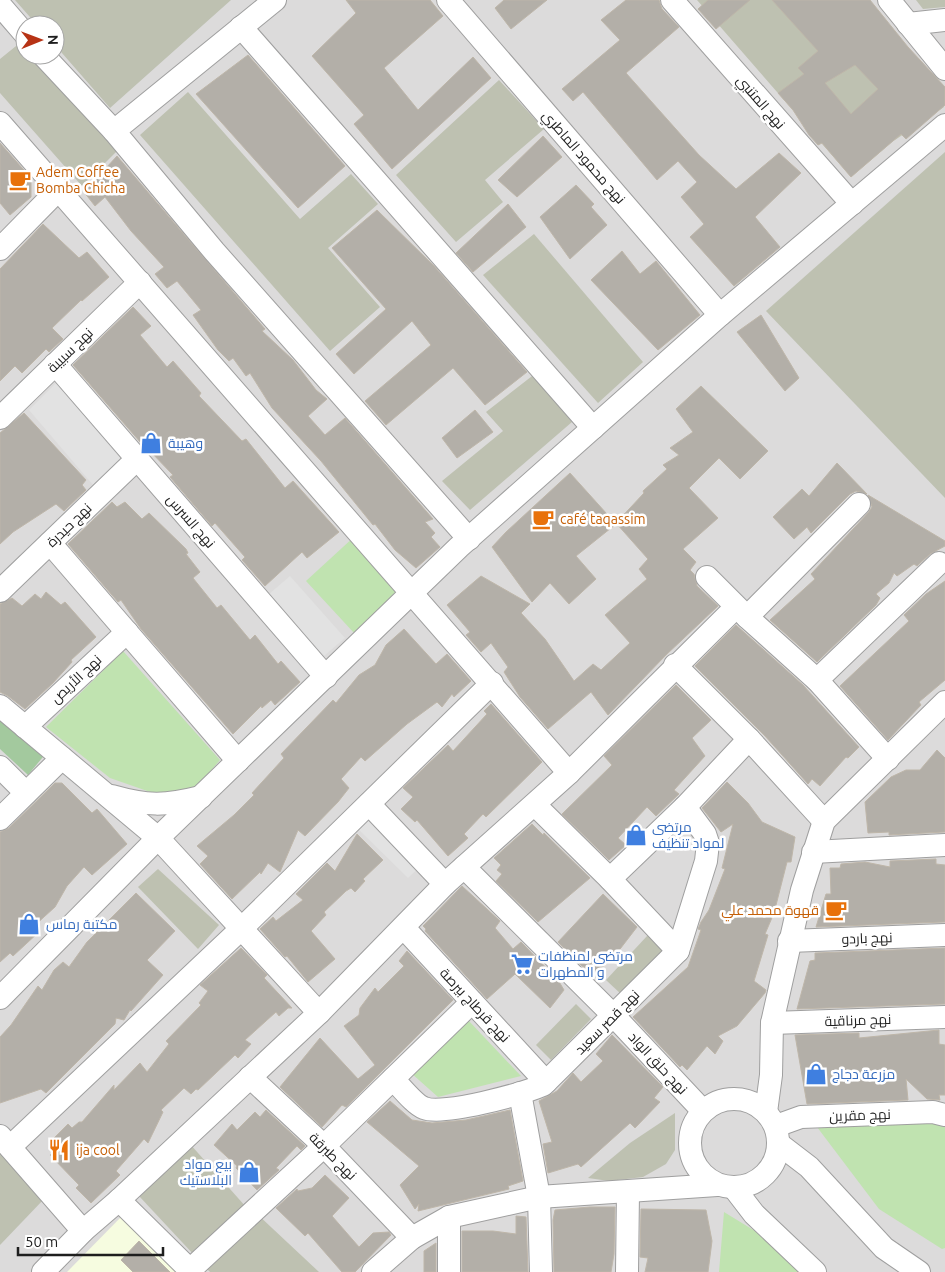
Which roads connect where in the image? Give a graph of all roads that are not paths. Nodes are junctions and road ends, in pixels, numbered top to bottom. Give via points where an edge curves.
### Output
1 (275, 0) edge
2 (448, 0) edge
3 (672, 0) edge
4 (889, 0) edge
5 (0, 4) edge
6 (945, 20) edge
7 (15, 22) edge
8 (908, 24) junction
9 (241, 27) junction
10 (52, 65) edge
11 (945, 68) edge
12 (0, 123) edge
13 (945, 125) edge
14 (114, 131) junction
15 (59, 189) junction
16 (852, 204) junction
17 (0, 248) edge
18 (140, 282) junction
19 (720, 314) junction
20 (55, 364) junction
21 (0, 418) edge
22 (593, 428) junction
23 (137, 459) junction
24 (859, 504) dead end
25 (469, 539) junction
26 (50, 543) junction
27 (939, 562) dead end
28 (707, 577) dead end
29 (0, 592) edge
30 (413, 592) junction
31 (741, 612) junction
32 (126, 632) junction
33 (675, 665) junction
34 (326, 677) junction
35 (817, 680) junction
36 (492, 683) junction
37 (945, 702) edge
38 (0, 706) edge
39 (25, 726) junction
40 (749, 738) junction
41 (62, 758) junction
42 (888, 759) junction
43 (238, 761) junction
44 (0, 767) edge
45 (570, 772) junction
46 (26, 793) junction
47 (106, 795) junction
48 (202, 797) junction
49 (369, 804) junction
50 (535, 805) junction
51 (685, 807) junction
52 (0, 819) edge
53 (824, 821) junction
54 (158, 838) junction
55 (945, 845) edge
56 (813, 852) junction
57 (464, 867) junction
58 (610, 879) junction
59 (445, 884) junction
60 (404, 928) junction
61 (241, 929) junction
62 (945, 935) edge
63 (789, 941) junction
64 (678, 951) junction
65 (0, 998) edge
66 (472, 1002) junction
67 (319, 1013) junction
68 (614, 1016) junction
69 (945, 1017) edge
70 (772, 1023) junction
71 (250, 1077) junction
72 (393, 1079) junction
73 (546, 1082) junction
74 (520, 1093) junction
75 (703, 1111) junction
76 (945, 1115) edge
77 (774, 1127) junction
78 (5, 1142) edge
79 (324, 1146) junction
80 (726, 1186) junction
81 (628, 1192) junction
82 (540, 1197) junction
83 (119, 1200) junction
84 (448, 1217) junction
85 (83, 1231) junction
86 (412, 1238) junction
87 (191, 1271) edge
88 (43, 1272) edge
89 (373, 1272) edge
90 (449, 1272) edge
91 (541, 1272) edge
92 (627, 1272) edge
93 (815, 1272) edge
94 (919, 1272) edge

1 - 9 street
2 - 19 street, نهج محمود الماطري
3 - 16 street, نهج المتنبي
4 - 8 street
5 - 7 street
6 - 8 street
8 - 11 street
9 - 14 street
9 - 22 street
10 - 14 street
12 - 15 street
13 - 16 street
14 - 25 street via 214,251
15 - 17 street
15 - 18 street
16 - 19 street
18 - 20 street, نهج سبيبة
18 - 30 street
19 - 22 street
20 - 21 street, نهج سبيبة
20 - 23 street, نهج السرس
22 - 25 street
23 - 26 street, نهج حيدرة
23 - 34 street, نهج السرس
24 - 31 street
25 - 30 street
26 - 29 street, نهج حيدرة
26 - 32 street
27 - 35 street
28 - 31 street
30 - 34 street
30 - 36 street
31 - 33 street
31 - 35 street
32 - 39 street, نهج الأريص
32 - 43 street
33 - 40 street
33 - 45 street
34 - 43 street
35 - 42 street
36 - 45 street
36 - 49 street
37 - 42 street
38 - 39 street
39 - 41 street
40 - 51 street
40 - 53 street
41 - 46 street
41 - 47 street
42 - 53 street
43 - 48 street
44 - 46 street
45 - 50 street
46 - 52 street
47 - 48 street via 141,804 174,804
47 - 54 street
48 - 54 street
49 - 59 street
49 - 61 street
50 - 57 street
50 - 58 street
51 - 58 street
51 - 64 street, نهج قصر سعيد via 708,843 706,861
53 - 56 street
54 - 61 street
54 - 65 street
55 - 56 street
56 - 63 street
57 - 59 street
57 - 68 street, نهج حلق الواد
58 - 64 street
59 - 60 street
60 - 66 street, نهج قرطاج بيرصة
60 - 67 street
61 - 67 street
61 - 78 street
62 - 63 street, نهج باردو
63 - 70 street
64 - 68 street, نهج قصر سعيد
66 - 72 street
66 - 73 street, نهج قرطاج بيرصة
67 - 71 street
68 - 73 street, نهج قصر سعيد
68 - 75 street, نهج حلق الواد
69 - 70 street, نهج مرناقية
70 - 77 street
71 - 79 street, نهج طبرقة
71 - 83 street
72 - 74 street, نهج قصر سعيد via 422,1108 439,1110
72 - 79 street
73 - 74 street, نهج قصر سعيد
74 - 82 street
75 - 77 street via 718,1102 735,1099 752,1102
75 - 80 street via 693,1126 690,1143 693,1160 703,1175
76 - 77 street, نهج مقرين via 933,1112 800,1117
77 - 80 street via 776,1161 766,1175 751,1185
77 - 94 street via 884,1248
78 - 85 street
79 - 86 street, نهج طبرقة
79 - 87 street
80 - 81 street
80 - 93 street
81 - 82 street
81 - 92 street
82 - 84 street
82 - 91 street
83 - 85 street
83 - 87 street
84 - 86 street
84 - 90 street
85 - 88 street
86 - 89 street

